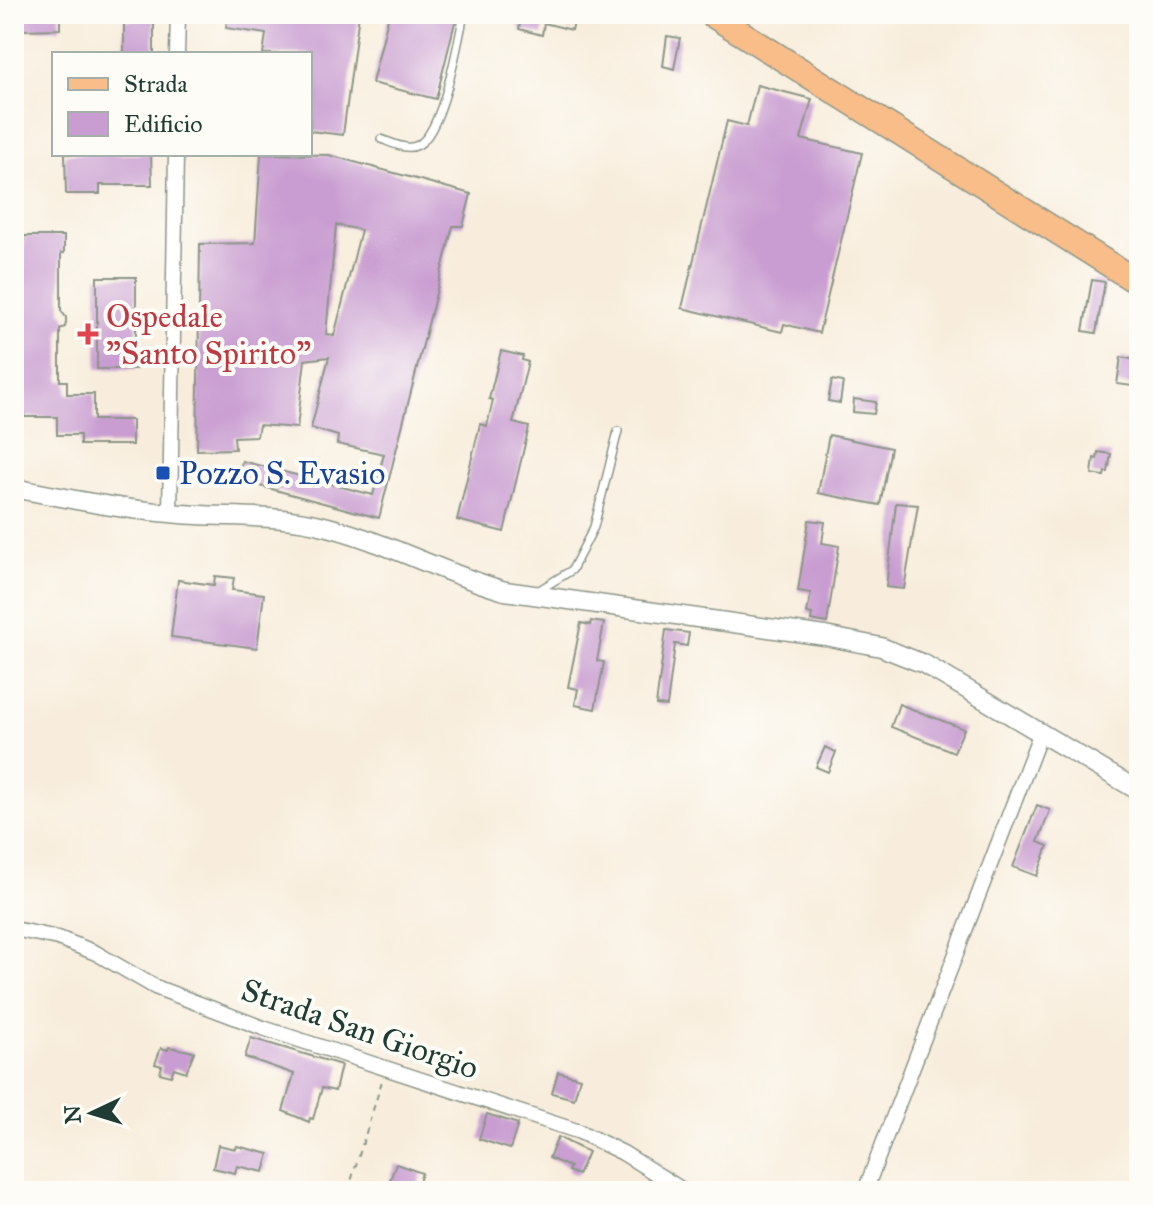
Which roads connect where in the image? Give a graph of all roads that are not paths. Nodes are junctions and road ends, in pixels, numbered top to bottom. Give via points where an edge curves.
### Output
1 (178, 14) edge
2 (464, 14) edge
3 (711, 14) edge
4 (177, 52) edge
5 (381, 139) dead end
6 (176, 156) edge
7 (1139, 283) edge
8 (618, 431) dead end
9 (14, 488) edge
10 (170, 513) junction
11 (531, 595) junction
12 (1041, 732) junction
13 (1139, 791) edge
14 (14, 929) edge
15 (684, 1191) edge
16 (865, 1191) edge

1 - 4 street
2 - 5 lane via 441,110 422,143 400,146
3 - 7 main road
6 - 10 street
8 - 11 lane via 594,527 572,570
9 - 10 street
10 - 11 street via 313,524 369,538 478,583
11 - 12 street via 881,647 924,664
12 - 13 street
12 - 16 street
14 - 15 street, Strada San Giorgio via 96,953 155,987 263,1028 580,1132

